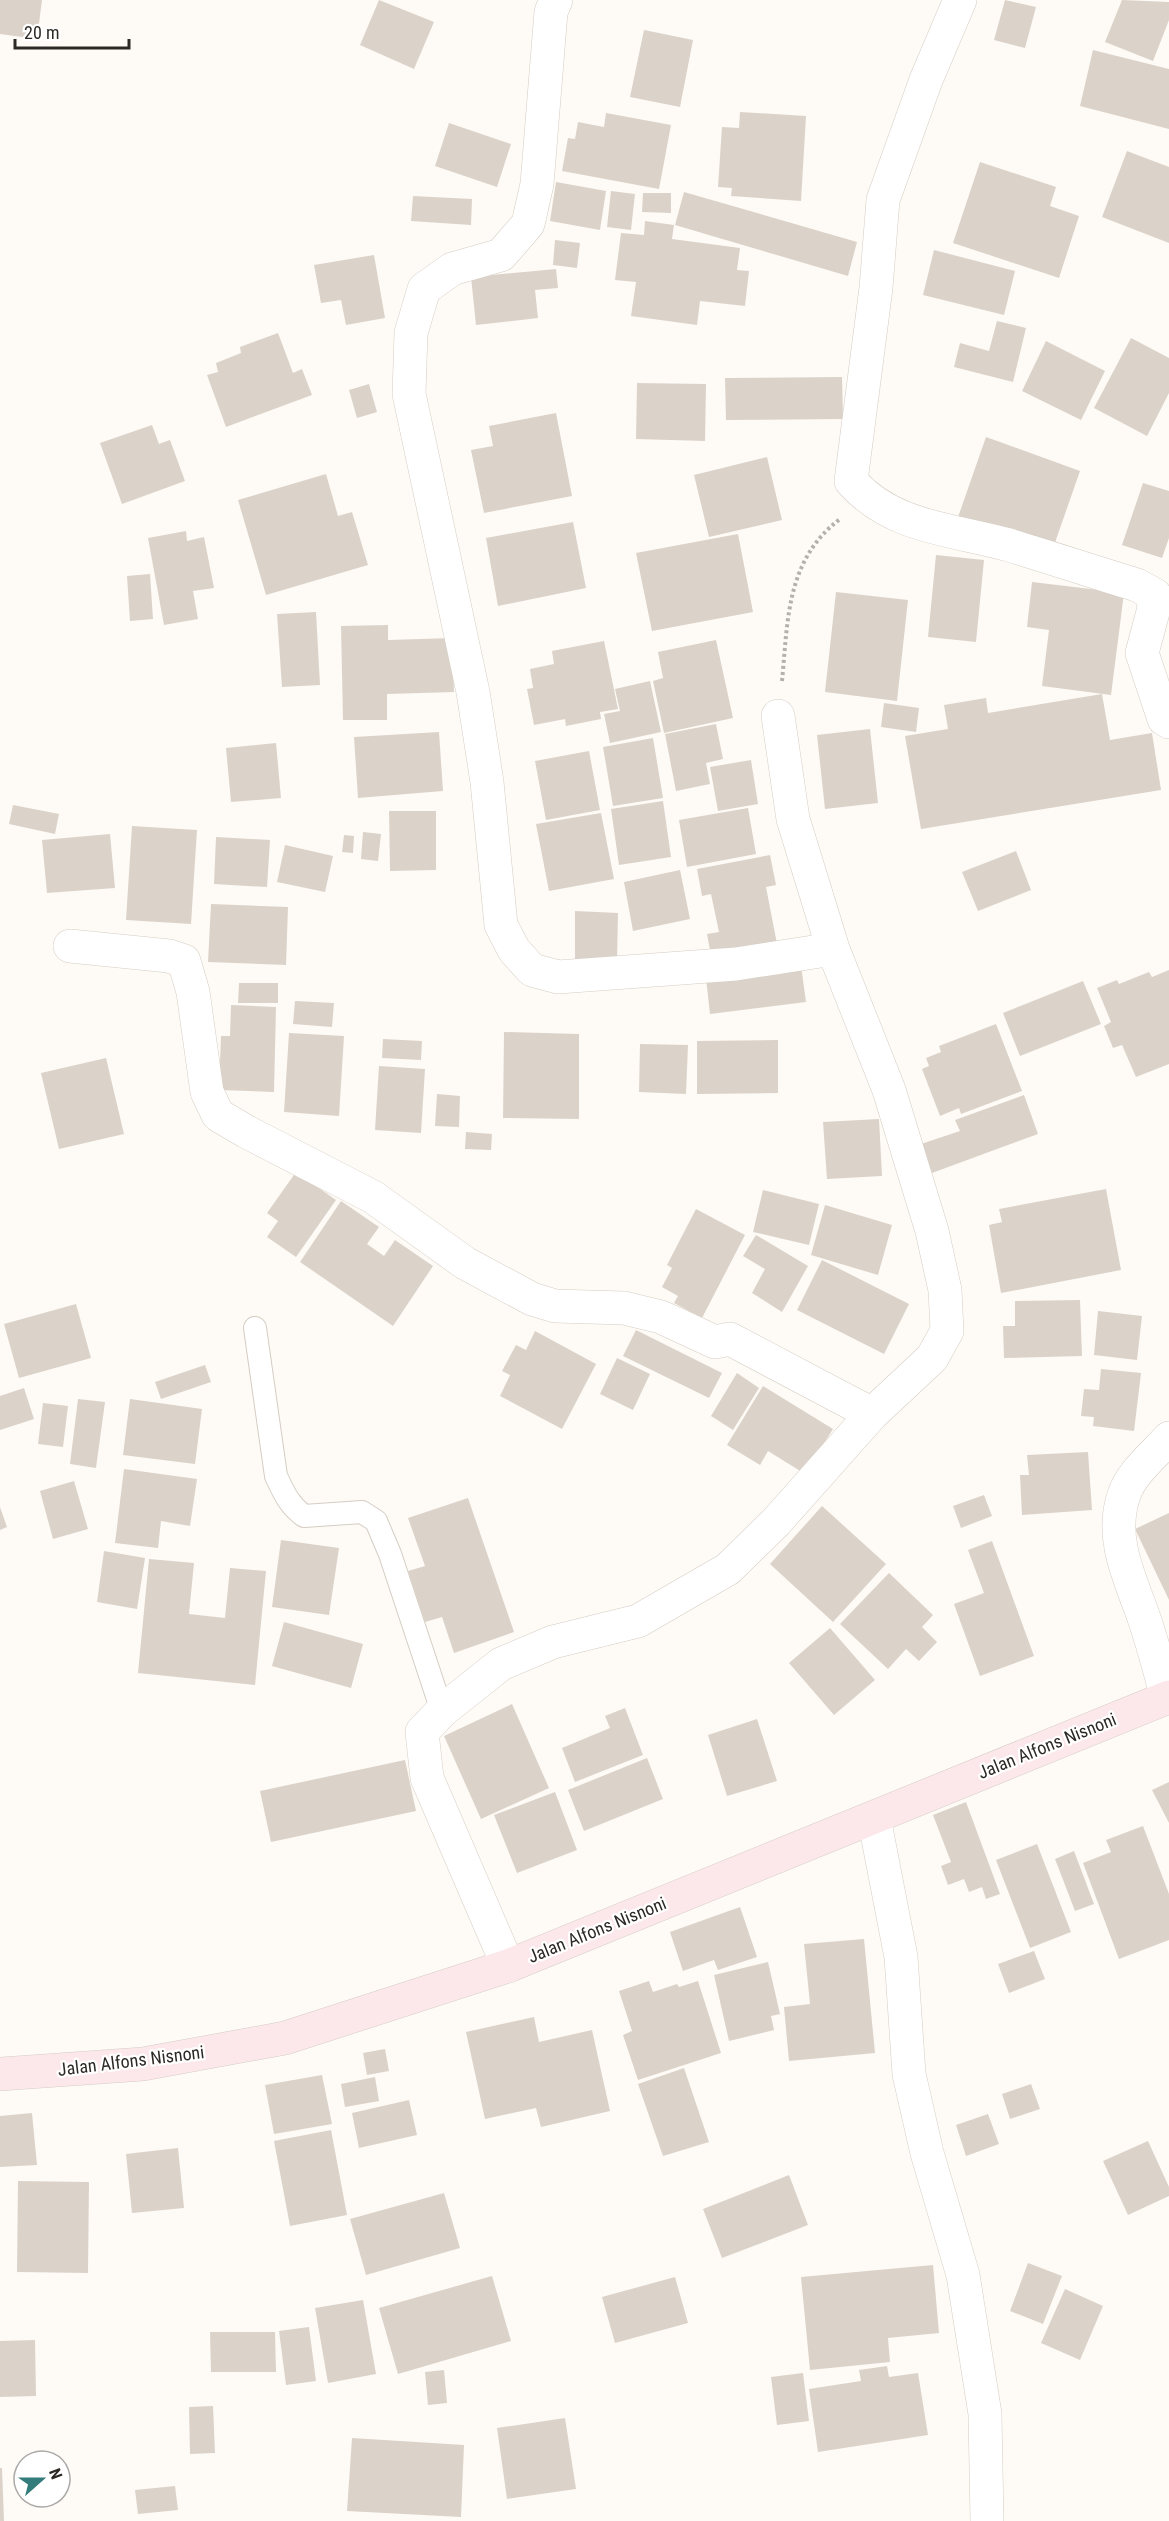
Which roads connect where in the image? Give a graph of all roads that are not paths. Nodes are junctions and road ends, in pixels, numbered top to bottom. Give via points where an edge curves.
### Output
1 (556, 0) edge
2 (960, 0) edge
3 (778, 716) road end
4 (1169, 722) edge
5 (70, 946) dead end
6 (834, 949) junction
7 (255, 1328) dead end
8 (872, 1414) junction
9 (1169, 1438) edge
10 (1168, 1697) edge
11 (442, 1711) junction
12 (874, 1818) junction
13 (508, 1966) junction
14 (0, 2074) edge
15 (987, 2521) edge

1 - 6 street via 550,12 537,184 528,225 501,255 452,269 424,289 411,333 408,394 472,692 487,782 501,925 514,950 532,970 558,977 736,964
2 - 4 street via 883,200 876,288 851,481 867,499 895,515 1007,545 1137,585 1155,595 1142,653 1164,719
3 - 6 street via 792,819
5 - 8 street via 169,956 184,961 193,992 207,1092 218,1114 373,1197 465,1263 532,1299 555,1306 624,1308 661,1317 715,1342 730,1339
6 - 8 street via 889,1090 932,1231 945,1290 947,1331 932,1358
7 - 11 lane via 276,1476 286,1498 304,1516 362,1512 376,1521
8 - 11 street via 776,1522 728,1569 638,1621 553,1642 501,1664
9 - 10 street via 1124,1493 1118,1518 1120,1553
10 - 12 main road, Jalan Alfons Nisnoni
11 - 13 street via 422,1732 427,1778
12 - 13 main road, Jalan Alfons Nisnoni
12 - 15 street via 901,1957 909,2074 927,2153 963,2275 986,2414
13 - 14 main road, Jalan Alfons Nisnoni via 285,2038 143,2064

